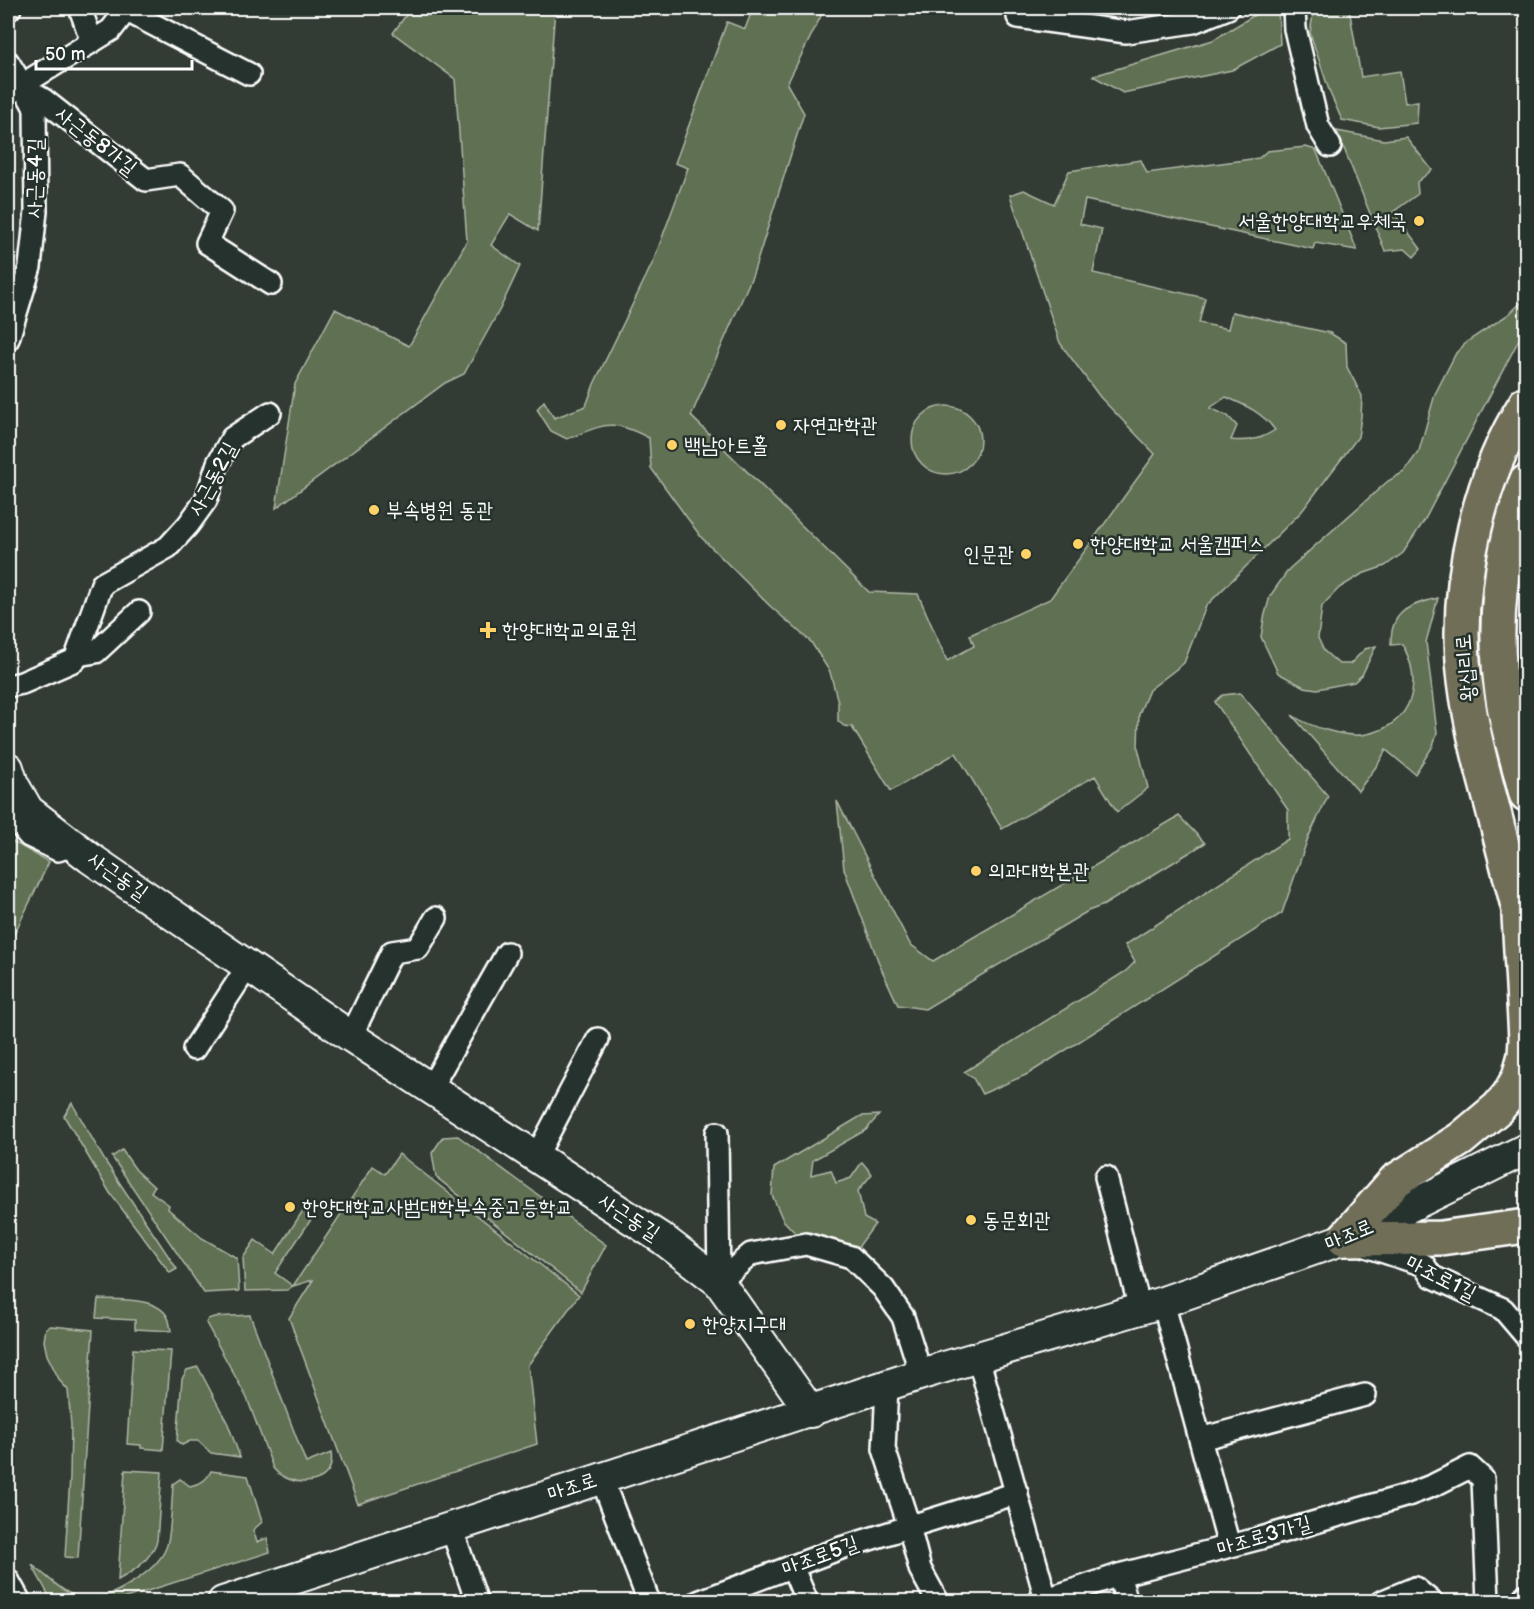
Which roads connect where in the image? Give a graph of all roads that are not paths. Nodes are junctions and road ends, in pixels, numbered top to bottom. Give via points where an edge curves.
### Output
1 (80, 8) edge
2 (1228, 8) edge
3 (1294, 8) edge
4 (128, 9) edge
5 (1186, 15) edge
6 (1018, 17) dead end
7 (92, 42) junction
8 (8, 62) edge
9 (249, 74) dead end
10 (16, 90) edge
11 (1330, 146) dead end
12 (271, 284) dead end
13 (8, 339) edge
14 (1527, 403) edge
15 (270, 413) dead end
16 (1527, 482) edge
17 (1516, 552) edge
18 (139, 612) dead end
19 (77, 655) junction
20 (8, 686) edge
21 (8, 768) edge
22 (1527, 794) edge
23 (8, 812) edge
24 (73, 844) junction
25 (436, 918) dead end
26 (1523, 923) edge
27 (507, 953) dead end
28 (248, 966) junction
29 (351, 1036) junction
30 (598, 1039) dead end
31 (194, 1049) dead end
32 (430, 1089) junction
33 (717, 1133) dead end
34 (1527, 1149) edge
35 (536, 1157) junction
36 (1106, 1177) dead end
37 (1527, 1226) edge
38 (1344, 1239) junction
39 (719, 1282) junction
40 (1151, 1306) junction
41 (1527, 1336) edge
42 (978, 1357) junction
43 (921, 1374) junction
44 (887, 1386) junction
45 (1365, 1395) dead end
46 (811, 1412) junction
47 (1200, 1438) junction
48 (601, 1478) junction
49 (1017, 1494) junction
50 (909, 1526) junction
51 (451, 1527) junction
52 (1229, 1546) junction
53 (792, 1566) junction
54 (1119, 1575) junction
55 (8, 1580) edge
56 (1527, 1595) edge
57 (720, 1598) edge
58 (1042, 1600) edge
59 (227, 1601) edge
60 (20, 1602) edge
61 (477, 1602) edge
62 (649, 1602) edge
63 (698, 1602) edge
64 (807, 1602) edge
65 (938, 1602) edge
66 (1126, 1602) edge
67 (1381, 1602) edge
68 (1432, 1602) edge
69 (1488, 1602) edge
70 (1520, 1602) edge

1 - 7 street
2 - 5 street via 1193,22
3 - 11 street via 1295,29 1318,126
4 - 7 street via 111,30
4 - 9 street
5 - 6 street via 1126,32
7 - 10 street
8 - 10 street, 사근동8가길
10 - 12 street, 사근동8가길 via 44,100 146,180 180,175 222,211 207,243
10 - 13 street, 사근동4길 via 35,108 36,211 30,267
14 - 26 main road, 왕십리로 via 1499,454 1484,497 1475,530 1463,622 1463,660 1472,725
15 - 19 street, 사근동2길 via 232,438 218,463 206,500 168,547 102,584
16 - 17 main road, 왕십리로
17 - 22 main road, 왕십리로 via 1498,621 1506,716
18 - 19 street via 96,652
19 - 20 street via 75,660 22,684
21 - 24 main road, 사근동길 via 28,810
23 - 24 street via 29,836 58,850
24 - 28 main road, 사근동길
25 - 29 street via 418,948 392,952
26 - 38 main road, 왕십리로 via 1525,1054 1509,1095 1461,1139 1395,1181
27 - 32 street
28 - 29 main road, 사근동길
28 - 31 street
29 - 32 main road, 사근동길
30 - 35 street
32 - 35 main road, 사근동길
33 - 39 street
34 - 38 main road, 마조로
35 - 39 main road, 사근동길 via 664,1240
36 - 40 street
37 - 38 main road via 1441,1238
38 - 40 main road, 마조로
38 - 41 street, 마조로1길 via 1424,1265 1431,1276 1503,1309
39 - 43 street via 751,1254 806,1244 851,1257 883,1288 903,1317
39 - 46 main road, 사근동길
40 - 42 main road, 마조로
40 - 47 street
42 - 43 main road, 마조로
42 - 49 street
43 - 44 main road, 마조로
44 - 46 main road, 마조로
44 - 50 street via 884,1449
45 - 47 street
46 - 48 main road, 마조로
47 - 52 street
48 - 51 main road, 마조로
48 - 62 street
49 - 50 street, 마조로5길
49 - 58 street
50 - 53 street, 마조로5길
50 - 65 street via 920,1569
51 - 59 main road, 마조로
51 - 61 street
52 - 54 street, 마조로3가길
52 - 69 street, 마조로3가길 via 1408,1495 1470,1467 1483,1479
53 - 57 street, 마조로5길
53 - 64 street
54 - 58 street, 마조로3가길
54 - 66 street
55 - 60 street
56 - 70 street
57 - 63 street, 마조로5길
67 - 68 street via 1415,1588

